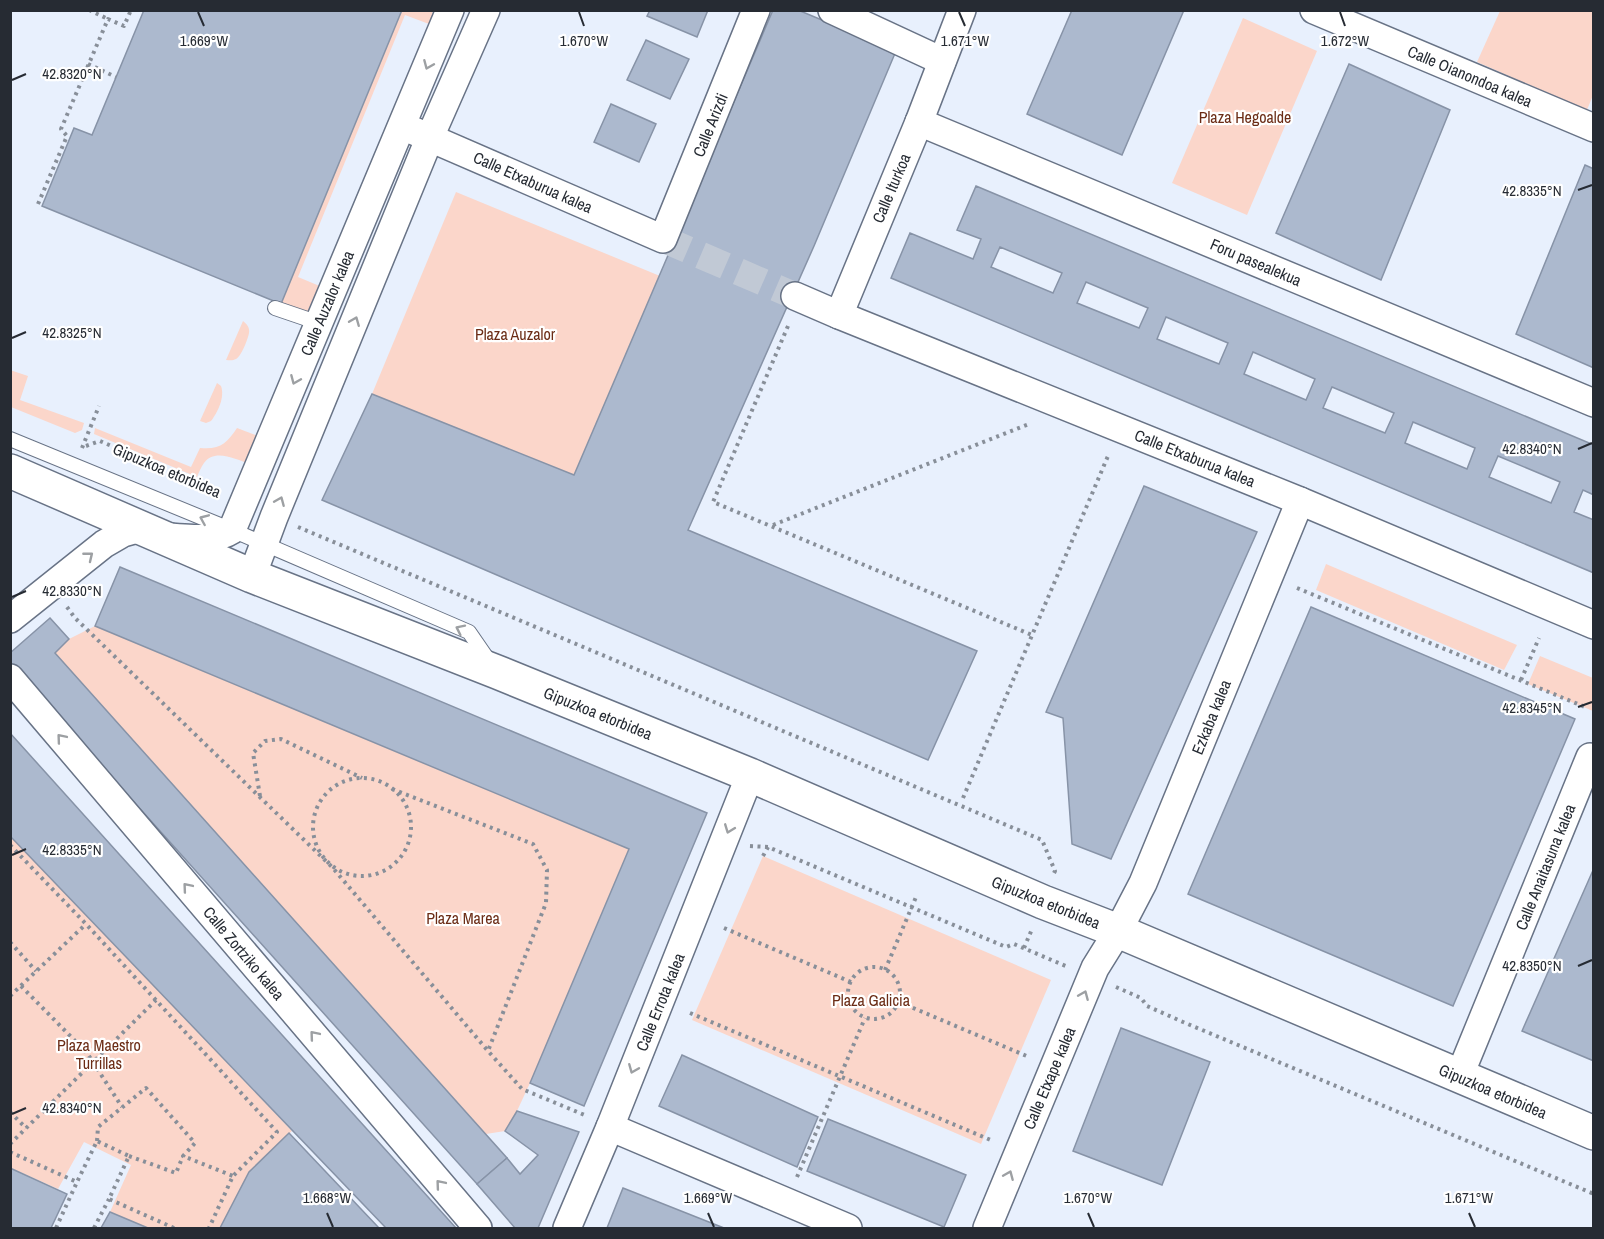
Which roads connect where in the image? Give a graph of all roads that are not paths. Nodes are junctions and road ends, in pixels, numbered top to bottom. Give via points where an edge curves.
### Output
1 (450, 10) edge
2 (486, 10) edge
3 (756, 10) edge
4 (832, 10) edge
5 (962, 10) edge
6 (1314, 10) edge
7 (942, 61) junction
8 (919, 122) junction
9 (402, 127) junction
10 (1593, 128) edge
11 (430, 138) junction
12 (663, 239) joint
13 (795, 296) tunnel mouth
14 (275, 308) dead end
15 (839, 315) junction
16 (319, 323) junction
17 (1593, 403) edge
18 (10, 439) edge
19 (10, 471) edge
20 (1300, 501) junction
21 (232, 530) junction
22 (152, 532) junction
23 (264, 544) junction
24 (252, 576) junction
25 (10, 619) edge
26 (1593, 625) edge
27 (498, 672) junction
28 (10, 678) edge
29 (1590, 757) dead end
30 (750, 775) junction
31 (1118, 931) junction
32 (1459, 1077) junction
33 (600, 1122) junction
34 (1593, 1134) edge
35 (478, 1228) edge
36 (567, 1228) edge
37 (848, 1228) edge
38 (987, 1228) edge

1 -> 9 street, Calle Auzalor kalea
2 - 11 street, Calle Auzalor kalea
3 - 12 street, Calle Arizdi
4 - 7 street
5 - 7 street, Calle Iturkoa
6 - 10 street, Calle Oianondoa kalea
7 - 8 street, Calle Iturkoa
8 - 15 street, Calle Iturkoa
8 - 17 street, Foru pasealekua
9 - 11 street, Calle Etxaburua kalea
9 - 16 street, Calle Auzalor kalea
11 - 12 street, Calle Etxaburua kalea
23 -> 11 street, Calle Auzalor kalea
13 - 15 street, Calle Etxaburua kalea
14 - 16 lane
15 - 20 street, Calle Etxaburua kalea
16 -> 21 street, Calle Auzalor kalea
21 -> 18 lane, Gipuzkoa etorbidea
19 - 22 main road, Gipuzkoa etorbidea
20 - 26 street, Calle Etxaburua kalea
20 - 31 street, Ezkaba kalea via 1143,883
21 - 22 street via 222,537 199,539
21 - 23 lane, Gipuzkoa etorbidea
22 - 24 main road, Gipuzkoa etorbidea
25 -> 22 street via 104,544 123,533
23 - 24 street, Calle Auzalor kalea
27 -> 23 lane, Gipuzkoa etorbidea via 468,632
24 - 27 main road, Gipuzkoa etorbidea
27 - 30 main road, Gipuzkoa etorbidea
35 -> 28 street, Calle Zortziko kalea
29 - 32 street, Calle Anaitasuna kalea
30 - 31 main road, Gipuzkoa etorbidea
30 -> 33 street, Calle Errota kalea
31 - 32 main road, Gipuzkoa etorbidea
38 -> 31 street, Calle Etxape kalea via 1095,968
32 - 34 main road, Gipuzkoa etorbidea
33 - 36 street, Calle Errota kalea
33 - 37 street

